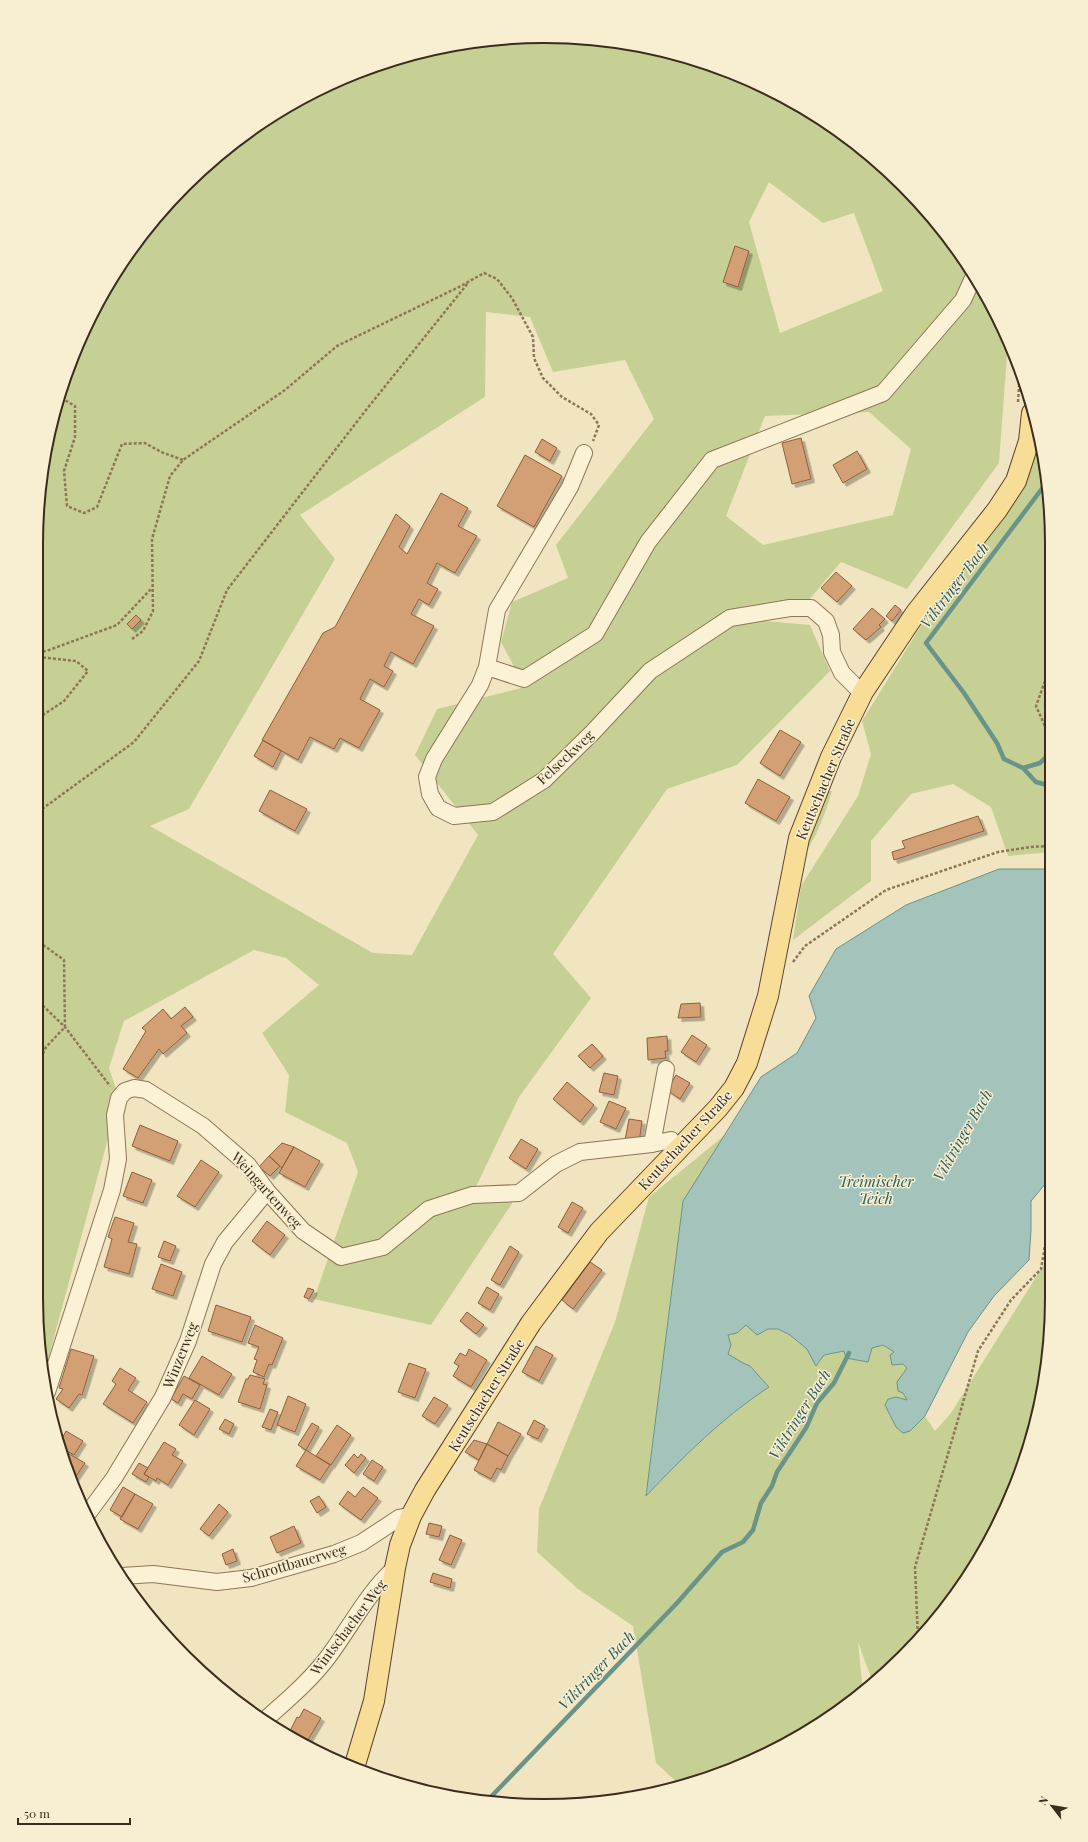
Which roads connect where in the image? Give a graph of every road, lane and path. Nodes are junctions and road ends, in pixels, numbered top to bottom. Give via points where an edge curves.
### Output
1 (470, 281) junction
2 (971, 283) edge
3 (64, 401) edge
4 (1031, 426) edge
5 (584, 452) joint
6 (183, 460) junction
7 (152, 589) junction
8 (132, 639) dead end
9 (43, 652) edge
10 (43, 658) edge
11 (487, 667) junction
12 (1045, 681) edge
13 (863, 692) junction
14 (43, 715) edge
15 (1045, 726) edge
16 (43, 808) edge
17 (1045, 846) edge
18 (43, 945) edge
19 (791, 965) dead end
20 (43, 1006) edge
21 (65, 1027) junction
22 (43, 1053) edge
23 (666, 1070) dead end
24 (119, 1098) junction
25 (652, 1144) junction
26 (677, 1148) junction
27 (268, 1191) junction
28 (1045, 1246) edge
29 (50, 1382) edge
30 (90, 1510) edge
31 (411, 1516) junction
32 (395, 1568) junction
33 (127, 1576) edge
34 (918, 1631) edge
35 (269, 1717) edge
36 (356, 1762) edge

1 - 5 path via 484,272 497,279 512,298 533,337 534,358 543,378 562,397 591,414 599,425 594,439
1 - 6 path via 337,346 285,390
1 - 16 path via 366,410 228,590 199,661 134,742
2 - 11 street via 963,300 883,393 712,460 648,542 596,634 524,679
3 - 6 path via 75,406 75,437 64,471 67,506 84,513 97,507 122,444 145,443
4 - 13 main road, Keutschacher Straße via 1029,441 1016,481 997,510 916,614
5 - 11 street, Felseckweg via 570,487 497,610
6 - 7 path via 170,476 152,539
7 - 8 path via 153,611 142,631
7 - 9 path via 117,625
10 - 14 path via 76,662 88,671 64,701
11 - 13 street, Felseckweg via 480,684 426,776 430,794 438,808 454,816 493,812 544,780 650,671 730,618 790,608 811,608 826,621 831,635 832,652 842,673
12 - 15 path via 1036,706
13 - 26 main road, Keutschacher Straße via 832,757 799,838 768,996 747,1063 734,1088 718,1108
17 - 19 path via 998,852 886,890 804,946
18 - 21 path via 64,960
20 - 21 path
21 - 22 path
21 - 24 path
23 - 25 street
24 - 27 street, Weingartenweg via 125,1091 134,1088 146,1090 166,1101 203,1126 248,1165
24 - 29 street via 115,1115 118,1159 112,1190
25 - 26 street, Weingartenweg via 671,1140
25 - 27 street, Weingartenweg via 580,1152 556,1164 519,1193 472,1195 429,1208 383,1247 341,1257 303,1232
26 - 31 main road, Keutschacher Straße via 599,1232 531,1323
27 - 30 street, Winzerweg via 225,1242 213,1264 188,1341 163,1397 114,1478
28 - 34 path via 1041,1269 1011,1300 978,1351 915,1567
31 - 32 main road, Keutschacher Straße
31 - 33 street, Schrottbauerweg via 399,1518 361,1543 334,1554 251,1578 217,1582 153,1574
32 - 35 street, Wintschacher Weg via 382,1579 313,1675
32 - 36 main road, Keutschacher Straße via 374,1701

